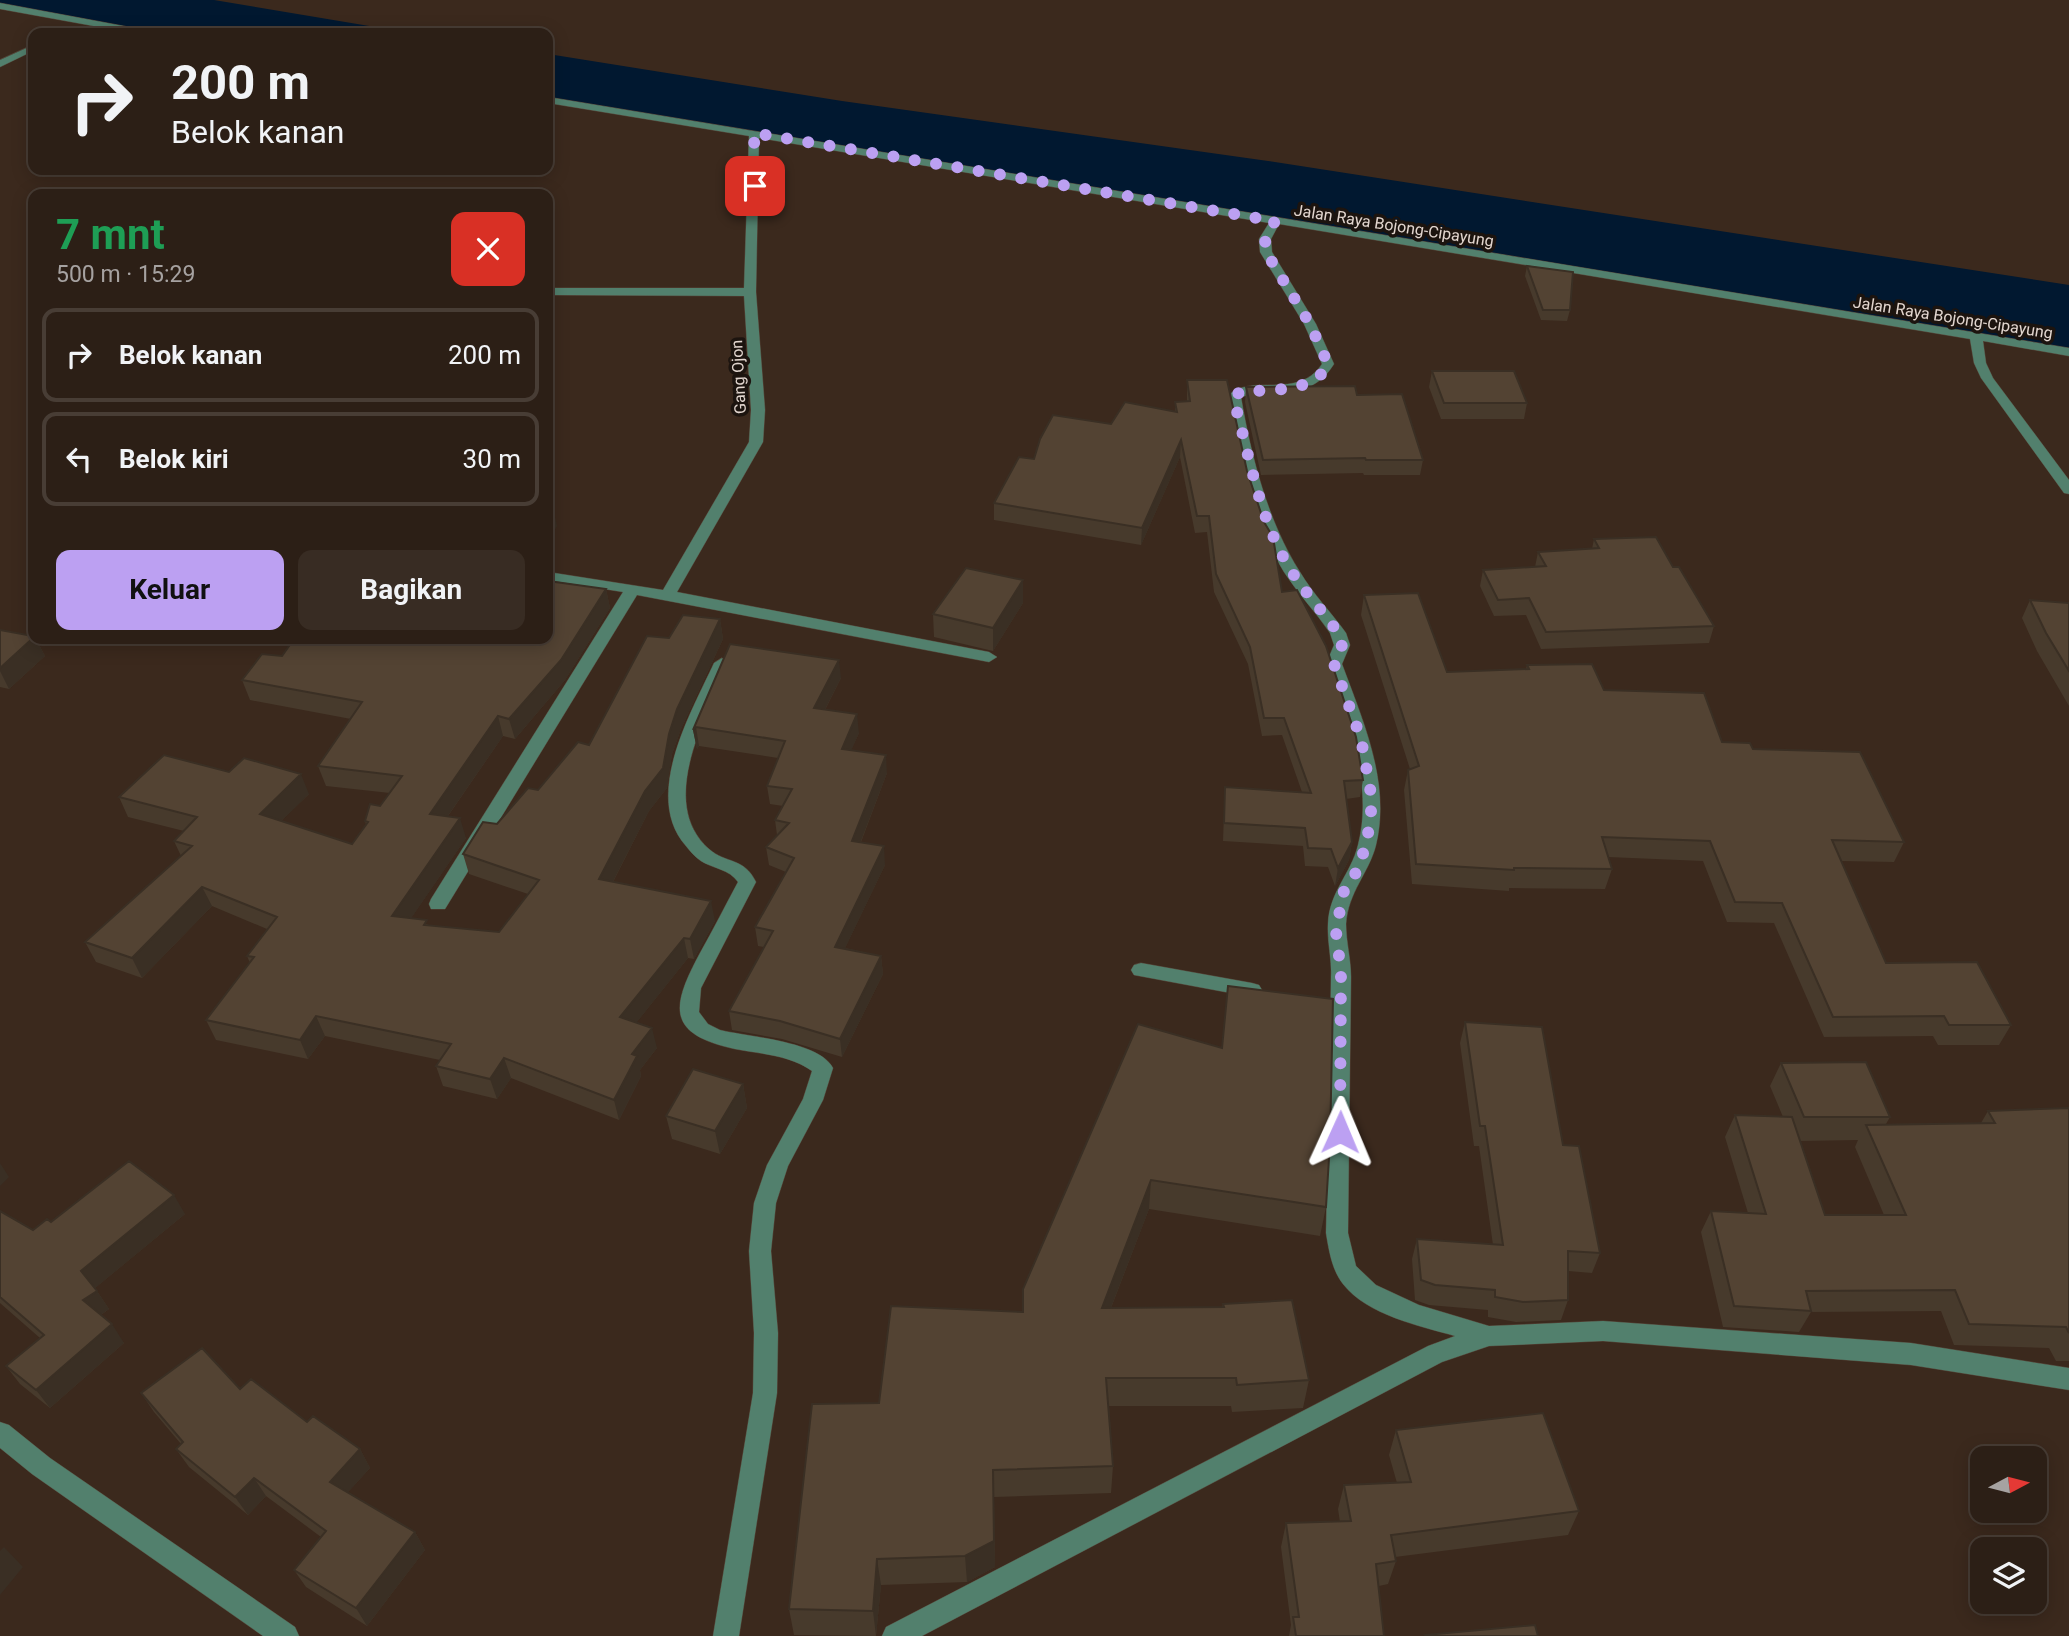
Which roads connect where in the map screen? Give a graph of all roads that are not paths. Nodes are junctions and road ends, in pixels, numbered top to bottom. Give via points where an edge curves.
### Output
1 (0, 6) edge
2 (88, 24) junction
3 (79, 28) edge
4 (113, 28) edge
5 (28, 51) edge
6 (0, 65) edge
7 (553, 101) edge
8 (754, 133) junction
9 (1275, 221) junction
10 (553, 292) edge
11 (750, 292) junction
12 (1976, 337) junction
13 (2069, 352) edge
14 (2069, 490) edge
15 (553, 577) edge
16 (633, 589) junction
17 (668, 595) junction
18 (989, 657) dead end
19 (722, 663) edge
20 (438, 904) dead end
21 (1141, 970) dead end
22 (1273, 994) edge
23 (1489, 1336) junction
24 (2069, 1379) edge
25 (0, 1433) edge
26 (286, 1636) edge
27 (726, 1636) edge
28 (895, 1636) edge

1 - 2 street
2 - 3 street
2 - 4 street
5 - 6 street
7 - 8 street, Jalan Raya Bojong-Cipayung
8 - 9 street, Jalan Raya Bojong-Cipayung
8 - 11 street, Gang Ojon
9 - 12 street, Jalan Raya Bojong-Cipayung
9 - 23 street via 1265,239 1266,252 1310,324 1328,364 1314,381 1240,392 1234,397 1269,525 1292,572 1342,645 1334,664 1361,739 1371,821 1360,866 1343,893 1336,932 1341,972 1332,1004 1340,1107 1340,1256 1356,1284 1392,1305
10 - 11 street
11 - 17 street, Gang Ojon via 756,442
12 - 13 street, Jalan Raya Bojong-Cipayung
12 - 14 street via 1987,378
15 - 16 street
16 - 17 street
16 - 20 street
17 - 18 street
19 - 27 street via 680,760 676,784 679,813 687,834 704,855 739,870 747,882 691,988 688,1006 692,1023 744,1044 800,1053 823,1068 765,1203 760,1251 765,1393
21 - 22 street
23 - 24 street via 1603,1331 1697,1336 1911,1354
23 - 28 street via 1436,1353
25 - 26 street

